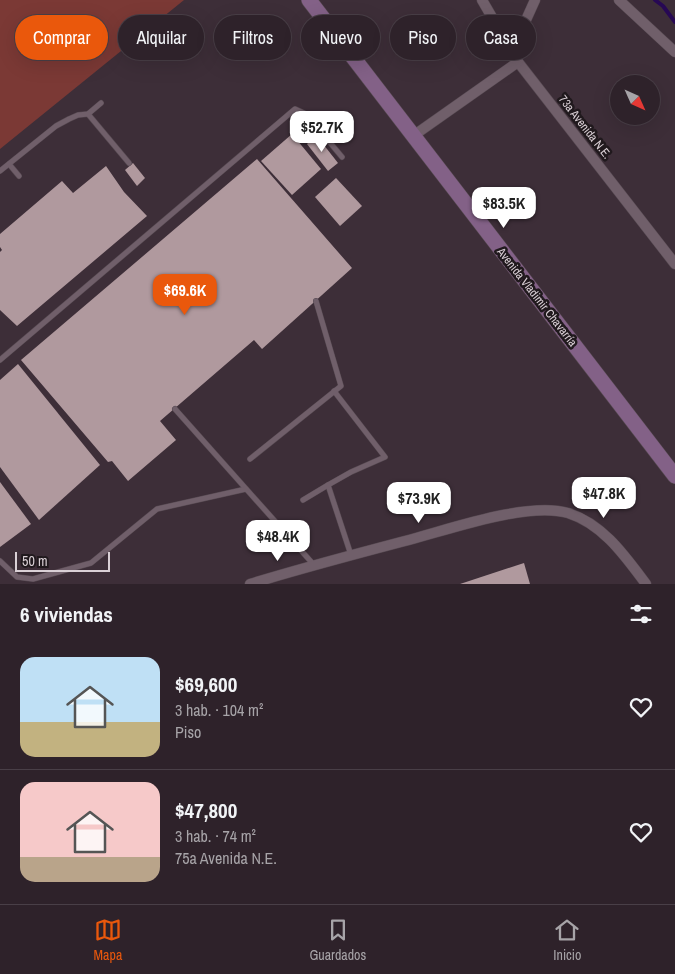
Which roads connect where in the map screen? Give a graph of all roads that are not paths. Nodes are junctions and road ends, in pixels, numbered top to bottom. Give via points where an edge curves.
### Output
1 (308, 0) edge
2 (482, 0) edge
3 (534, 0) edge
4 (619, 0) edge
5 (491, 15) edge
6 (528, 15) edge
7 (675, 52) edge
8 (518, 62) joint
9 (101, 103) dead end
10 (88, 114) junction
11 (413, 136) junction
12 (342, 157) dead end
13 (130, 163) dead end
14 (9, 164) junction
15 (0, 171) edge
16 (19, 176) dead end
17 (675, 264) edge
18 (316, 301) dead end
19 (0, 360) edge
20 (334, 391) junction
21 (175, 409) dead end
22 (250, 459) dead end
23 (675, 476) edge
24 (328, 485) junction
25 (246, 489) junction
26 (303, 500) dead end
27 (351, 555) junction
28 (0, 561) edge
29 (314, 565) junction
30 (250, 584) edge
31 (646, 584) edge

1 - 11 street, Avenida Vladimir Chavarría
2 - 5 street, 73a Avenida N.E.
3 - 6 street
4 - 7 street
8 - 11 street
8 - 17 street, 73a Avenida N.E.
9 - 10 lane
10 - 13 lane
10 - 14 lane via 68,118
11 - 23 street, Avenida Vladimir Chavarría
12 - 19 lane via 306,114 295,109
14 - 15 lane
14 - 16 lane
18 - 20 lane via 341,386
20 - 22 lane
20 - 24 lane via 385,457
21 - 25 lane
24 - 26 lane
24 - 27 lane
25 - 28 lane via 157,509 91,563 33,579 17,576
25 - 29 lane
27 - 29 street
27 - 31 street via 469,524 531,510 549,510 569,514 590,524 612,541
29 - 30 street

